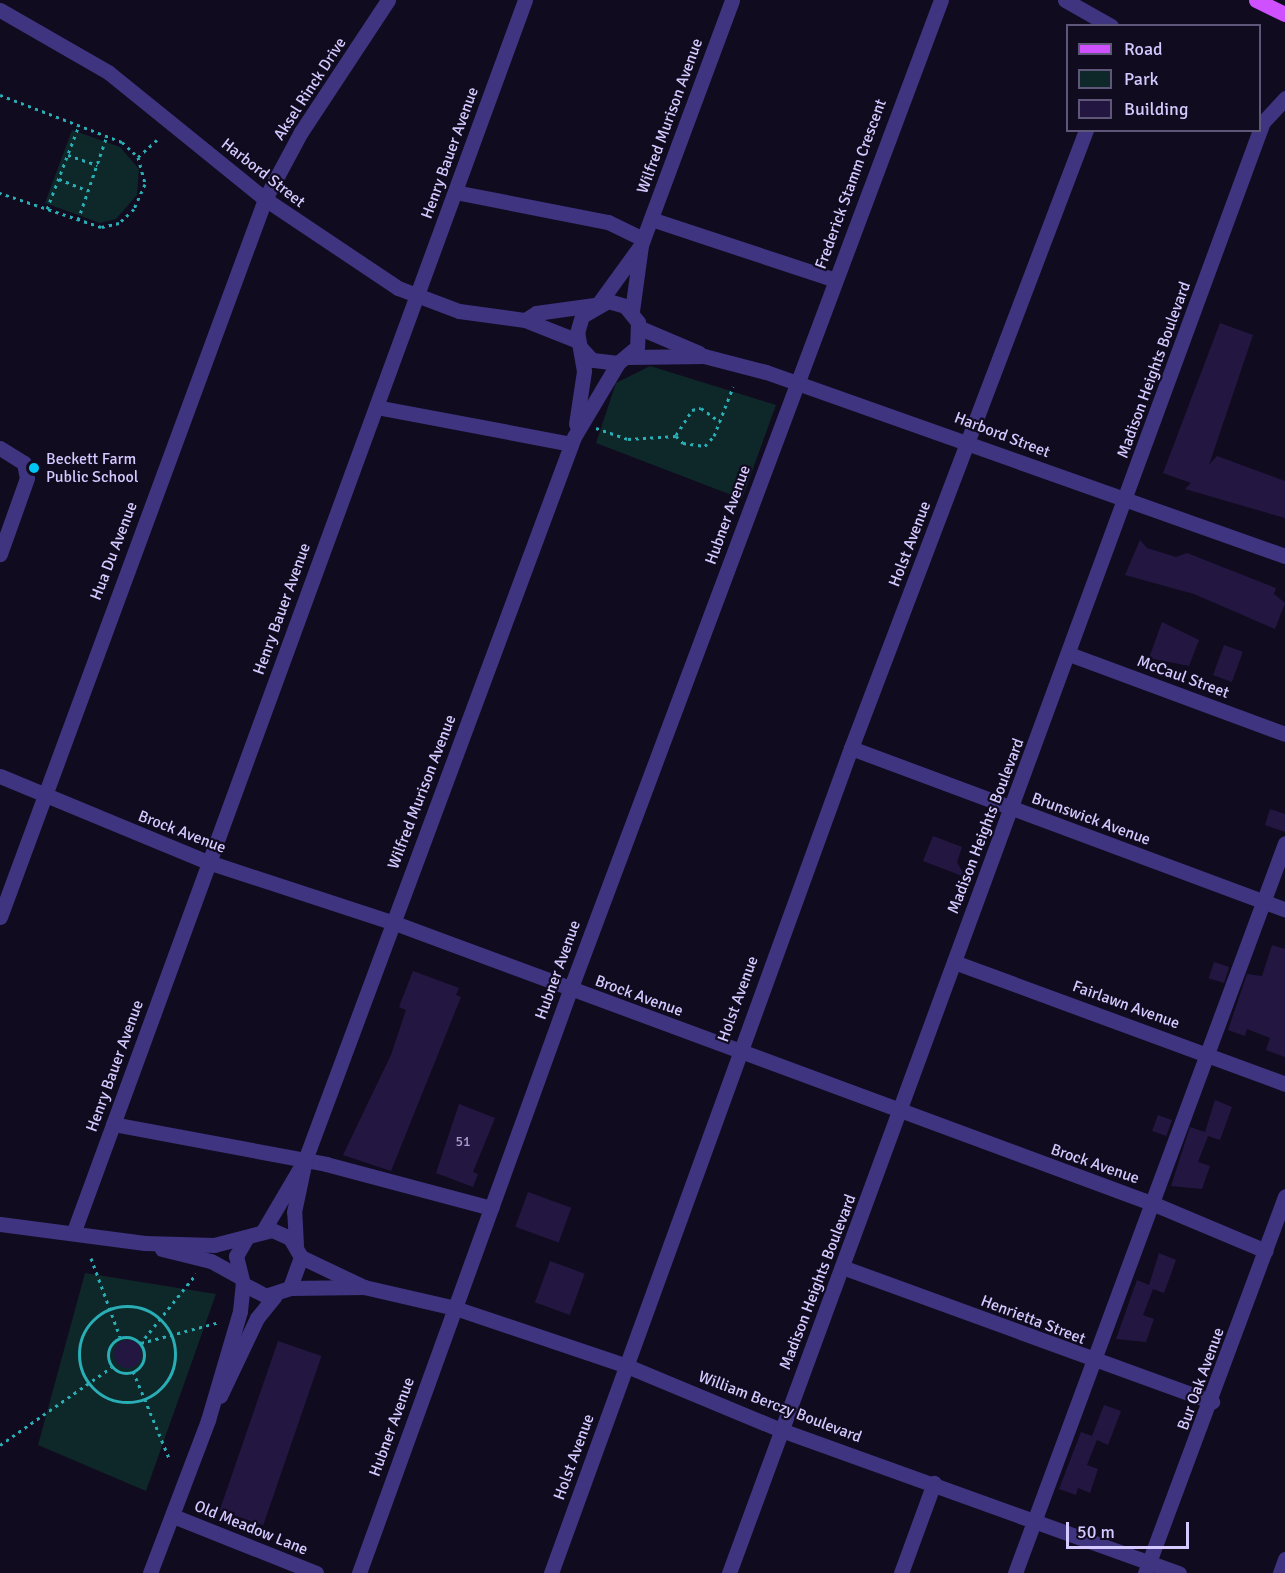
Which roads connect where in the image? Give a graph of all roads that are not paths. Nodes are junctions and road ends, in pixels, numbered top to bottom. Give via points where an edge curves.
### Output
1 (388, 0) edge
2 (525, 0) edge
3 (731, 0) edge
4 (1065, 0) edge
5 (1256, 0) edge
6 (937, 2) edge
7 (0, 10) edge
8 (1285, 14) edge
9 (1107, 24) edge
10 (1285, 98) edge
11 (1261, 127) edge
12 (1085, 132) edge
13 (1259, 132) edge
14 (455, 192) junction
15 (265, 199) junction
16 (651, 219) junction
17 (642, 242) junction
18 (835, 280) junction
19 (417, 295) junction
20 (597, 304) junction
21 (632, 311) junction
22 (525, 320) junction
23 (640, 328) junction
24 (579, 344) junction
25 (704, 356) junction
26 (623, 360) junction
27 (796, 382) junction
28 (376, 407) junction
29 (573, 441) junction
30 (969, 441) junction
31 (0, 448) edge
32 (1125, 500) junction
33 (0, 554) edge
34 (1285, 556) edge
35 (1069, 654) junction
36 (1285, 734) edge
37 (851, 748) junction
38 (0, 776) edge
39 (44, 795) junction
40 (1012, 810) junction
41 (1285, 843) edge
42 (208, 862) junction
43 (1264, 901) junction
44 (1285, 909) edge
45 (0, 917) edge
46 (392, 922) junction
47 (954, 962) junction
48 (570, 990) junction
49 (738, 1052) junction
50 (1206, 1053) junction
51 (1285, 1084) edge
52 (900, 1114) junction
53 (113, 1124) junction
54 (305, 1160) junction
55 (1285, 1196) edge
56 (1154, 1204) junction
57 (491, 1208) junction
58 (0, 1224) edge
59 (74, 1231) junction
60 (263, 1231) junction
61 (246, 1239) junction
62 (145, 1243) junction
63 (299, 1251) junction
64 (1266, 1251) junction
65 (842, 1267) junction
66 (240, 1280) junction
67 (364, 1287) junction
68 (290, 1288) junction
69 (275, 1296) junction
70 (455, 1308) junction
71 (1091, 1362) junction
72 (627, 1366) junction
73 (1212, 1402) junction
74 (208, 1420) junction
75 (781, 1431) junction
76 (934, 1482) junction
77 (173, 1516) junction
78 (1034, 1518) junction
79 (1285, 1559) edge
80 (1148, 1568) edge
81 (150, 1573) edge
82 (316, 1573) edge
83 (359, 1573) edge
84 (551, 1573) edge
85 (729, 1573) edge
86 (901, 1573) edge
87 (1015, 1573) edge
88 (1179, 1573) edge
89 (1280, 1573) edge

1 - 15 street, Aksel Rinck Drive via 301,132
2 - 14 street, Henry Bauer Avenue
3 - 16 street, Wilfred Murison Avenue
4 - 9 street
5 - 8 main road
6 - 18 street, Frederick Stamm Crescent
7 - 15 street, Harbord Street via 108,72
10 - 11 street, Madison Heights Boulevard
12 - 30 street
13 - 32 street, Madison Heights Boulevard
14 - 17 street via 608,222
14 - 19 street, Henry Bauer Avenue
15 - 19 street, Harbord Street via 344,256
15 - 39 street, Hua Du Avenue
16 - 17 street, Wilfred Murison Avenue
16 - 18 street
17 - 20 street, Wilfred Murison Avenue
17 - 21 street, Wilfred Murison Avenue
18 - 27 street, Frederick Stamm Crescent
19 - 22 street, Harbord Street via 459,311
19 - 28 street, Henry Bauer Avenue
20 - 21 street via 617,302
20 - 22 street, Harbord Street via 536,313
20 - 24 street via 582,316
21 - 23 street
22 - 24 street, Harbord Street
23 - 25 street, Harbord Street
23 - 26 street
24 - 26 street via 592,360
24 - 29 street, Wilfred Murison Avenue via 584,371
25 - 26 street, Harbord Street
25 - 27 street, Harbord Street
26 - 29 street, Wilfred Murison Avenue
27 - 30 street, Harbord Street
27 - 48 street, Hubner Avenue
28 - 29 street
28 - 42 street, Henry Bauer Avenue
29 - 46 street, Wilfred Murison Avenue
30 - 32 street, Harbord Street
30 - 37 street, Holst Avenue
31 - 33 street via 24,463 27,478
32 - 34 street, Harbord Street
32 - 35 street, Madison Heights Boulevard
35 - 36 street, McCaul Street
35 - 40 street, Madison Heights Boulevard
37 - 40 street, Brunswick Avenue
37 - 49 street, Holst Avenue
38 - 39 street, Brock Avenue
39 - 42 street, Brock Avenue
39 - 45 street, Hua Du Avenue
40 - 43 street, Brunswick Avenue
40 - 47 street, Madison Heights Boulevard
41 - 43 street
42 - 46 street, Brock Avenue
42 - 53 street, Henry Bauer Avenue
43 - 44 street, Brunswick Avenue
43 - 50 street
46 - 48 street, Brock Avenue
46 - 54 street, Wilfred Murison Avenue
47 - 50 street, Fairlawn Avenue
47 - 52 street, Madison Heights Boulevard
48 - 49 street, Brock Avenue
48 - 57 street, Hubner Avenue
49 - 52 street, Brock Avenue
49 - 72 street, Holst Avenue
50 - 51 street, Fairlawn Avenue
50 - 56 street
52 - 56 street, Brock Avenue
52 - 65 street, Madison Heights Boulevard
53 - 54 street
53 - 59 street, Henry Bauer Avenue
54 - 57 street
54 - 60 street, Wilfred Murison Avenue
54 - 63 street, Wilfred Murison Avenue via 294,1212
55 - 64 street, Bur Oak Avenue
56 - 64 street, Brock Avenue
56 - 71 street
57 - 70 street, Hubner Avenue
58 - 59 street
59 - 62 street
60 - 61 street
60 - 63 street via 282,1233
61 - 62 street via 214,1245
61 - 66 street via 236,1256
62 - 66 street via 211,1262
63 - 67 street, William Berczy Boulevard
63 - 68 street
64 - 73 street, Bur Oak Avenue
65 - 71 street, Henrietta Street
65 - 75 street, Madison Heights Boulevard
66 - 69 street via 257,1294
66 - 74 street via 240,1311
67 - 68 street, William Berczy Boulevard
67 - 70 street, William Berczy Boulevard
68 - 69 street
69 - 74 street via 248,1333
70 - 72 street, William Berczy Boulevard
70 - 83 street, Hubner Avenue
71 - 73 street, Henrietta Street
71 - 78 street
72 - 75 street, William Berczy Boulevard
72 - 84 street, Holst Avenue
73 - 80 street, Bur Oak Avenue
74 - 77 street
75 - 76 street, William Berczy Boulevard
75 - 85 street, Madison Heights Boulevard
76 - 78 street, William Berczy Boulevard
76 - 86 street
77 - 81 street
77 - 82 street, Old Meadow Lane
78 - 80 street, William Berczy Boulevard
78 - 87 street
79 - 89 street
80 - 88 street, William Berczy Boulevard

